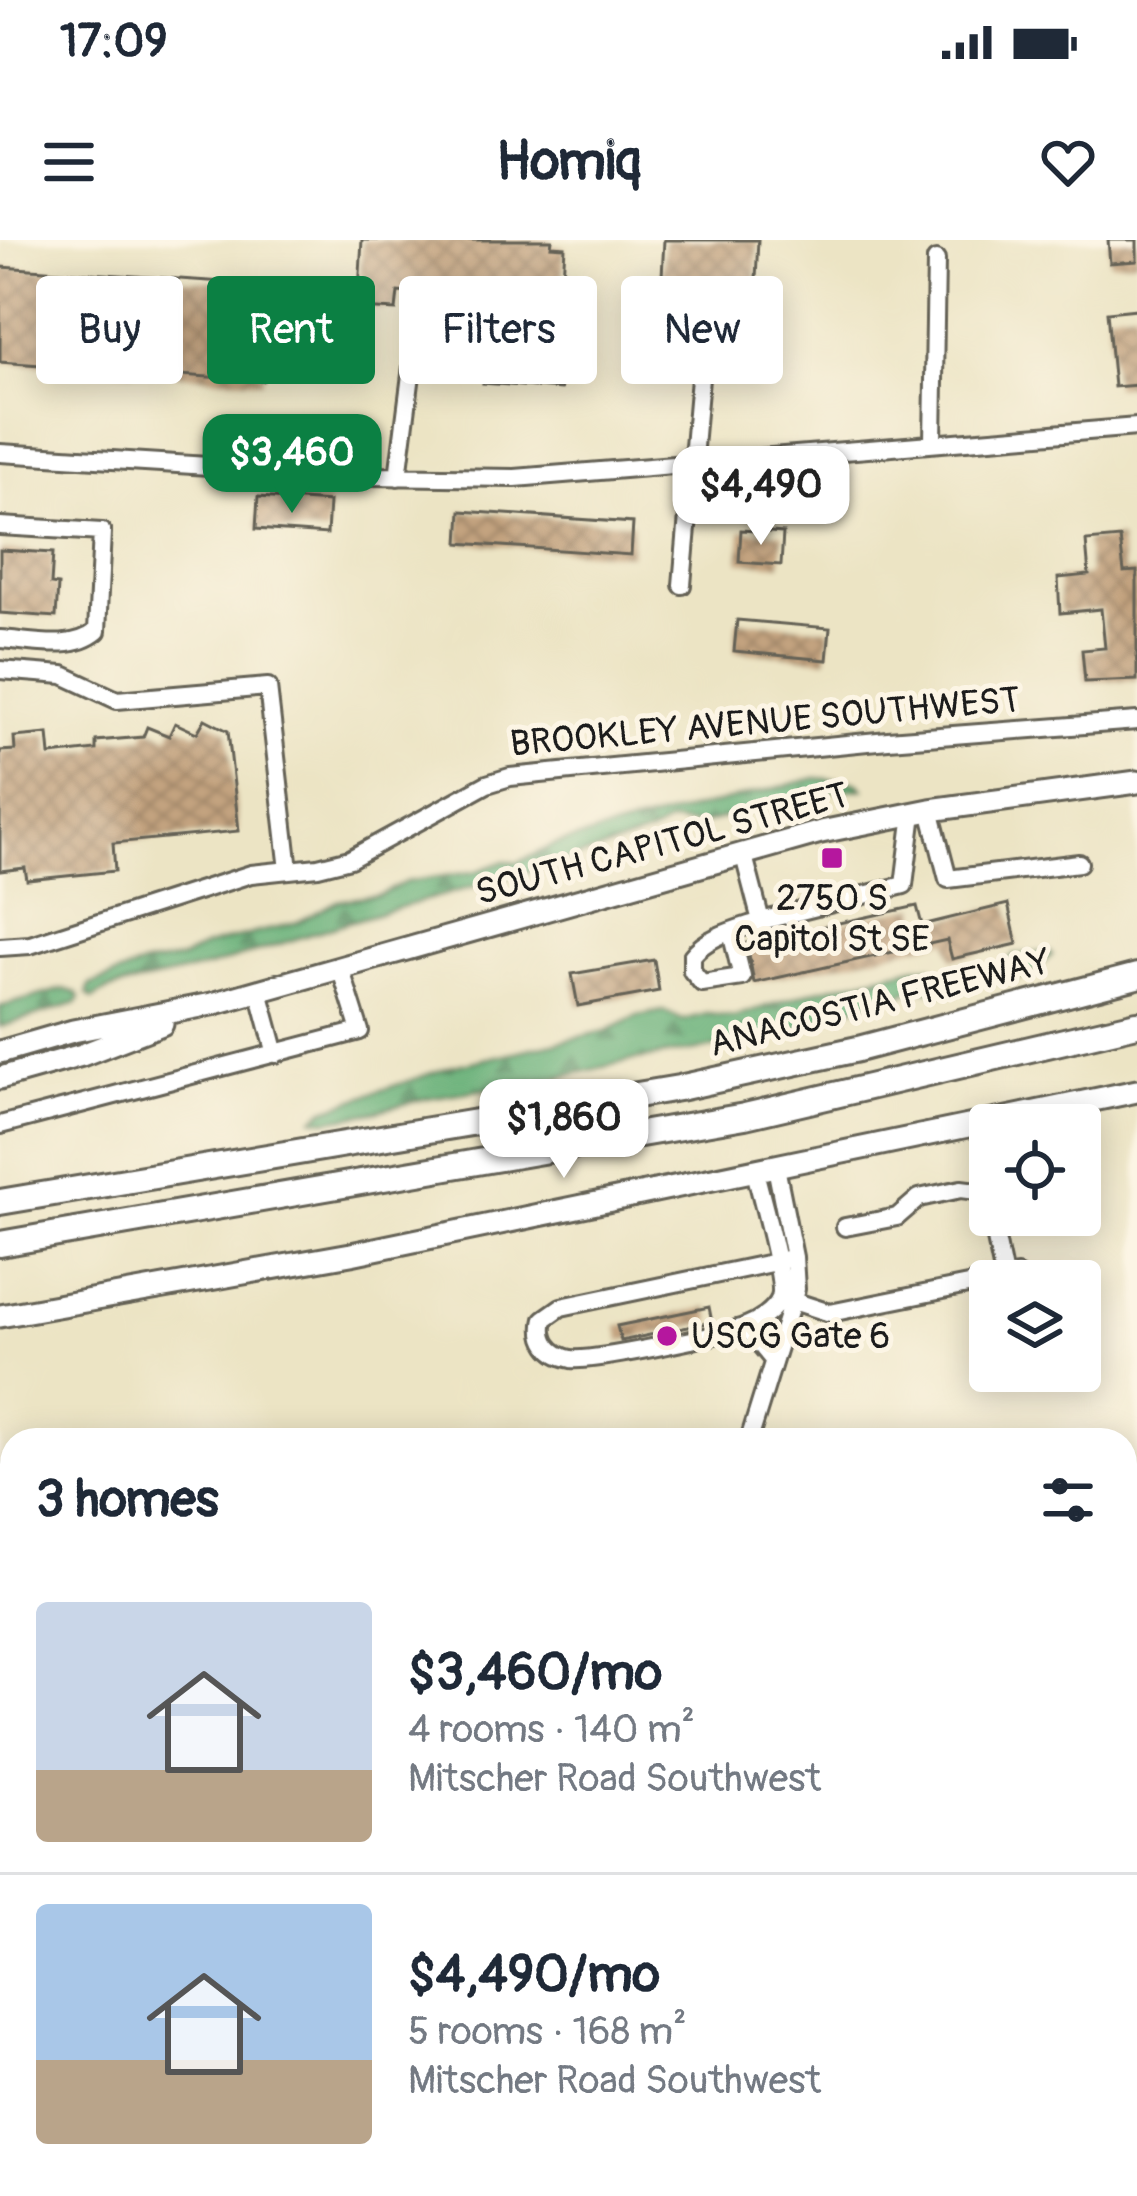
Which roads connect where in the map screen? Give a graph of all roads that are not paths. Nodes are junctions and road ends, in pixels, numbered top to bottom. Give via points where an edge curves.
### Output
1 (937, 260) dead end
2 (410, 384) edge
3 (700, 384) edge
4 (1137, 427) edge
5 (933, 441) junction
6 (0, 452) edge
7 (695, 463) junction
8 (398, 477) junction
9 (0, 526) edge
10 (682, 585) dead end
11 (0, 639) edge
12 (0, 670) edge
13 (1137, 721) edge
14 (1137, 782) edge
15 (922, 811) junction
16 (742, 852) junction
17 (1079, 863) dead end
18 (289, 870) junction
19 (761, 921) junction
20 (731, 932) dead end
21 (0, 947) edge
22 (340, 968) junction
23 (1137, 976) edge
24 (259, 991) junction
25 (212, 1004) junction
26 (1137, 1024) edge
27 (0, 1052) edge
28 (276, 1054) junction
29 (0, 1078) edge
30 (1137, 1091) edge
31 (0, 1125) edge
32 (765, 1169) junction
33 (969, 1190) edge
34 (0, 1202) edge
35 (845, 1227) dead end
36 (998, 1236) edge
37 (0, 1244) edge
38 (785, 1260) junction
39 (787, 1299) junction
40 (0, 1316) edge
41 (745, 1327) junction
42 (773, 1360) junction
43 (753, 1428) edge

1 - 5 street
2 - 8 street
3 - 7 street
4 - 5 street
5 - 7 street
6 - 8 street
7 - 8 street via 550,476
7 - 10 street
9 - 11 street via 102,532 97,631 68,644
12 - 18 street via 63,675 117,700 268,687
13 - 18 street, BROOKLEY AVENUE SOUTHWEST via 510,777 357,856
14 - 15 main road, SOUTH CAPITOL STREET
15 - 16 main road, SOUTH CAPITOL STREET
15 - 17 street via 948,879
15 - 19 street via 904,885
16 - 19 street
16 - 22 main road, SOUTH CAPITOL STREET
18 - 21 street, BROOKLEY AVENUE SOUTHWEST
19 - 20 street
22 - 24 main road, SOUTH CAPITOL STREET
22 - 28 street via 360,1031
23 - 34 highway, ANACOSTIA FREEWAY via 680,1088
24 - 25 main road, SOUTH CAPITOL STREET
24 - 28 street
25 - 27 main road
25 - 29 main road
26 - 37 highway via 725,1120
28 - 31 street
30 - 32 main road
32 - 38 street
32 - 40 main road
33 - 35 street via 920,1198 897,1216
36 - 39 street via 1011,1276 830,1313
38 - 39 street
38 - 41 street via 561,1306 542,1328 548,1347 577,1359
39 - 41 street
39 - 42 street
41 - 42 street
42 - 43 street

